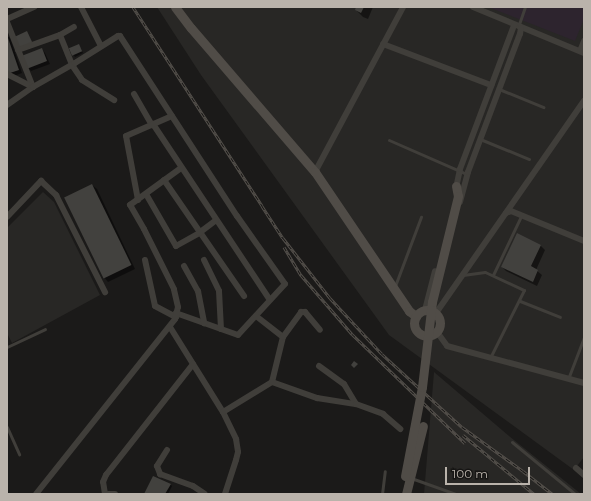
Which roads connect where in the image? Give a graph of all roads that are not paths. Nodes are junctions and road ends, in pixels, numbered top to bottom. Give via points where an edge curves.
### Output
1 (34, 7) edge
2 (81, 7) edge
3 (175, 7) edge
4 (403, 7) edge
5 (473, 7) edge
6 (525, 7) edge
7 (7, 19) edge
8 (7, 22) edge
9 (518, 26) junction
10 (74, 27) dead end
11 (60, 35) junction
12 (584, 41) edge
13 (383, 44) junction
14 (102, 46) junction
15 (18, 50) junction
16 (582, 52) edge
17 (72, 65) junction
18 (7, 74) edge
19 (491, 85) junction
20 (33, 87) junction
21 (499, 89) junction
22 (134, 94) dead end
23 (114, 100) dead end
24 (584, 101) edge
25 (7, 105) edge
26 (543, 107) dead end
27 (172, 116) junction
28 (153, 124) junction
29 (480, 139) junction
30 (389, 140) dead end
31 (529, 159) dead end
32 (181, 168) junction
33 (315, 172) junction
34 (460, 172) junction
35 (467, 174) junction
36 (164, 180) junction
37 (460, 187) junction
38 (146, 194) junction
39 (138, 200) junction
40 (506, 213) junction
41 (421, 216) dead end
42 (521, 216) junction
43 (7, 217) edge
44 (216, 220) junction
45 (199, 233) junction
46 (584, 242) edge
47 (145, 260) dead end
48 (204, 260) dead end
49 (184, 266) dead end
50 (462, 275) junction
51 (493, 275) junction
52 (394, 289) junction
53 (105, 292) dead end
54 (244, 296) dead end
55 (270, 300) junction
56 (520, 301) junction
57 (431, 311) junction
58 (176, 315) junction
59 (256, 316) junction
60 (416, 316) junction
61 (560, 317) dead end
62 (204, 323) junction
63 (170, 327) junction
64 (45, 329) dead end
65 (221, 329) junction
66 (320, 330) dead end
67 (436, 332) junction
68 (283, 337) junction
69 (584, 337) edge
70 (7, 347) edge
71 (490, 358) junction
72 (193, 364) junction
73 (319, 366) dead end
74 (568, 379) junction
75 (272, 382) junction
76 (584, 383) edge
77 (356, 404) junction
78 (223, 412) junction
79 (423, 426) dead end
80 (7, 428) edge
81 (400, 429) dead end
82 (512, 442) dead end
83 (167, 450) dead end
84 (19, 454) dead end
85 (576, 468) dead end
86 (385, 471) dead end
87 (584, 475) edge
88 (410, 478) junction
89 (36, 494) edge
90 (106, 494) edge
91 (115, 494) edge
92 (205, 494) edge
93 (225, 494) edge
94 (382, 494) edge
95 (401, 494) edge
96 (406, 494) edge
97 (456, 494) edge
98 (575, 494) edge

1 - 7 street
2 - 14 street
3 - 33 street
4 - 13 street
5 - 9 street
6 - 9 lane
8 - 15 street
9 - 16 street
9 - 19 street
9 - 21 street via 520,34
10 - 11 street
11 - 15 street
11 - 17 street
12 - 16 street
13 - 19 street
13 - 33 street
14 - 17 street
14 - 27 street via 120,36
15 - 20 street
17 - 20 street
17 - 23 street via 84,82
18 - 20 street
19 - 34 street
20 - 25 street
21 - 26 lane
21 - 29 street
22 - 28 street
24 - 40 street
27 - 28 street
27 - 55 street via 285,284
28 - 32 street
28 - 39 street via 126,136
29 - 31 lane
29 - 35 street
30 - 34 lane
32 - 36 street
32 - 44 street
33 - 52 street
34 - 35 lane
34 - 37 street
35 - 37 street
36 - 38 street
36 - 45 street
37 - 57 street
37 - 95 street, bridge via 432,302 418,413
38 - 39 street
38 - 45 street via 176,246
39 - 58 street via 130,205 174,289 178,307
40 - 42 street via 511,211
40 - 50 street
41 - 52 lane
42 - 46 street
42 - 51 lane
43 - 53 street via 41,181 56,195
44 - 45 street
44 - 55 street
45 - 54 street
47 - 58 street via 155,306
48 - 65 street via 219,291
49 - 62 street via 198,291
50 - 51 lane via 485,272
50 - 57 street
51 - 56 lane via 523,289 524,294
52 - 60 street via 409,311
55 - 59 street
56 - 61 lane
56 - 71 lane
57 - 60 street
57 - 67 street via 440,324
58 - 62 street
58 - 63 street
59 - 65 street via 238,335
59 - 68 street
60 - 67 street via 414,324 420,334 428,336
62 - 65 street
63 - 72 street
63 - 89 street
64 - 70 lane
66 - 68 street via 303,311
67 - 71 street via 447,346
68 - 75 street
69 - 74 lane
71 - 74 street
72 - 78 street
72 - 90 street via 106,475 103,482
73 - 77 street via 344,384
74 - 76 street
75 - 77 street via 317,398
75 - 78 street
77 - 81 street via 383,414
78 - 93 street via 236,439 238,452
79 - 88 street
80 - 84 lane
82 - 98 lane
83 - 92 street via 157,466 160,474 193,486
85 - 87 street
86 - 94 lane
88 - 96 street
88 - 97 lane
90 - 91 street

